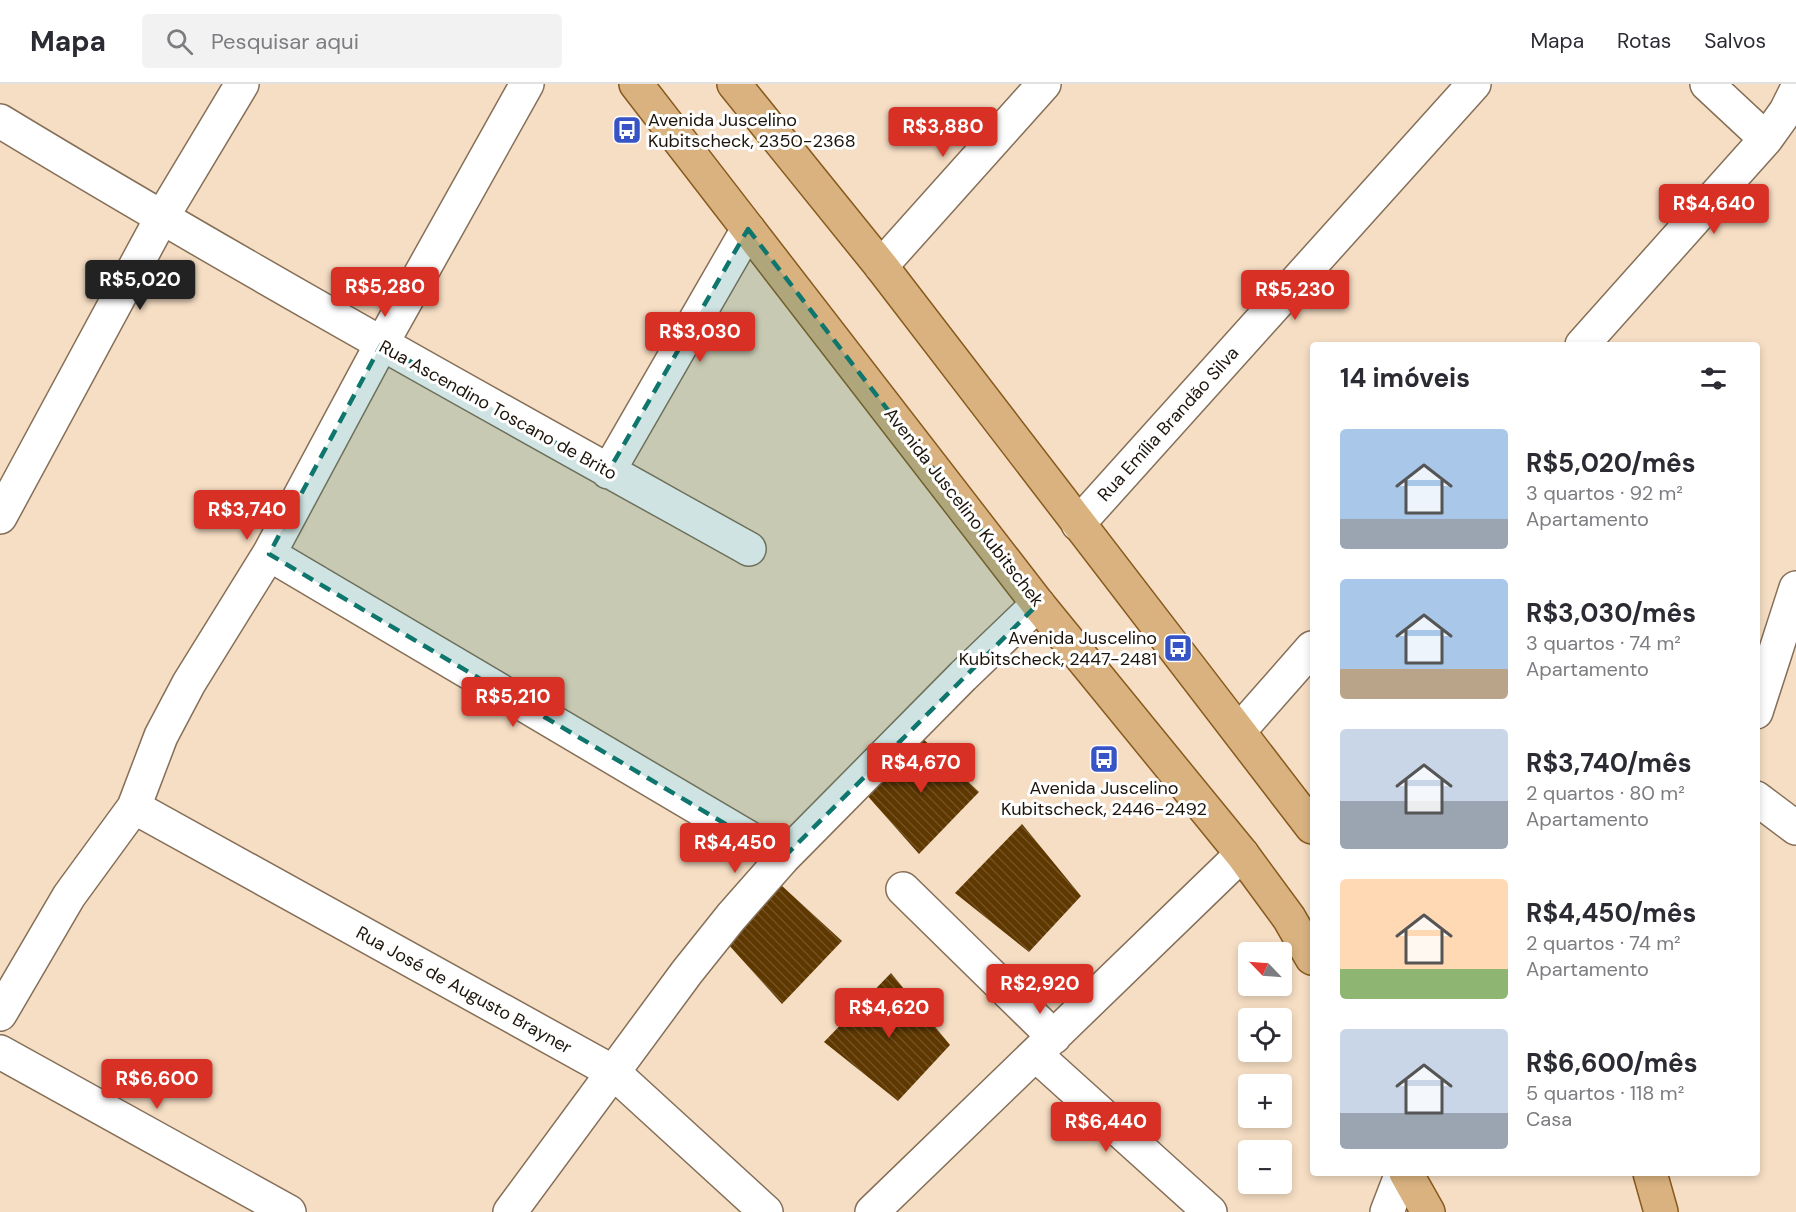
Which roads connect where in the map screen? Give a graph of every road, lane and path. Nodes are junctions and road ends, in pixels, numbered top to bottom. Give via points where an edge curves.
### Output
1 (242, 84) edge
2 (527, 84) edge
3 (636, 84) edge
4 (734, 84) edge
5 (1044, 84) edge
6 (1474, 84) edge
7 (1707, 84) edge
8 (1793, 107) edge
9 (0, 121) edge
10 (1766, 139) junction
11 (161, 219) junction
12 (748, 229) junction
13 (881, 266) junction
14 (1585, 342) edge
15 (381, 345) junction
16 (608, 472) junction
17 (0, 517) edge
18 (1078, 524) junction
19 (749, 549) dead end
20 (269, 554) junction
21 (1796, 588) edge
22 (1038, 604) junction
23 (1310, 650) edge
24 (1760, 700) edge
25 (1239, 731) junction
26 (1760, 801) edge
27 (134, 807) junction
28 (1310, 824) edge
29 (1796, 828) edge
30 (1242, 854) junction
31 (783, 858) junction
32 (903, 889) dead end
33 (1310, 955) edge
34 (0, 1014) edge
35 (1045, 1046) junction
36 (0, 1052) edge
37 (613, 1072) junction
38 (1403, 1176) edge
39 (1406, 1176) edge
40 (1651, 1176) edge
41 (289, 1212) edge
42 (510, 1212) edge
43 (766, 1212) edge
44 (872, 1212) edge
45 (1210, 1212) edge
46 (1388, 1212) edge
47 (1428, 1212) edge
48 (1661, 1212) edge

1 - 11 street
2 - 15 street
3 - 12 main road, Avenida Juscelino Kubitschek
4 - 13 main road
5 - 13 street
6 - 18 street, Rua Emília Brandão Silva
7 - 10 street
8 - 10 street
9 - 11 street, Rua Ascendino Toscano de Brito
10 - 14 street
11 - 15 street, Rua Ascendino Toscano de Brito
11 - 17 street
12 - 16 street
12 - 22 main road, Avenida Juscelino Kubitschek
13 - 18 main road
15 - 16 street, Rua Ascendino Toscano de Brito
15 - 20 street
16 - 19 street, Rua Ascendino Toscano de Brito
18 - 25 main road
20 - 27 street via 189,683 161,736
20 - 31 street
21 - 24 street
22 - 30 main road, Avenida Juscelino Kubitschek
22 - 31 street
23 - 25 street
25 - 28 main road
26 - 29 street
27 - 34 street via 69,897
27 - 37 street, Rua José de Augusto Brayner
30 - 33 main road, Avenida Juscelino Kubitschek via 1289,918
30 - 35 street
31 - 37 street via 694,963
32 - 35 street
35 - 44 street
35 - 45 street
36 - 41 street
37 - 42 street
37 - 43 street, Rua José de Augusto Brayner
38 - 46 street
39 - 47 main road
40 - 48 main road

